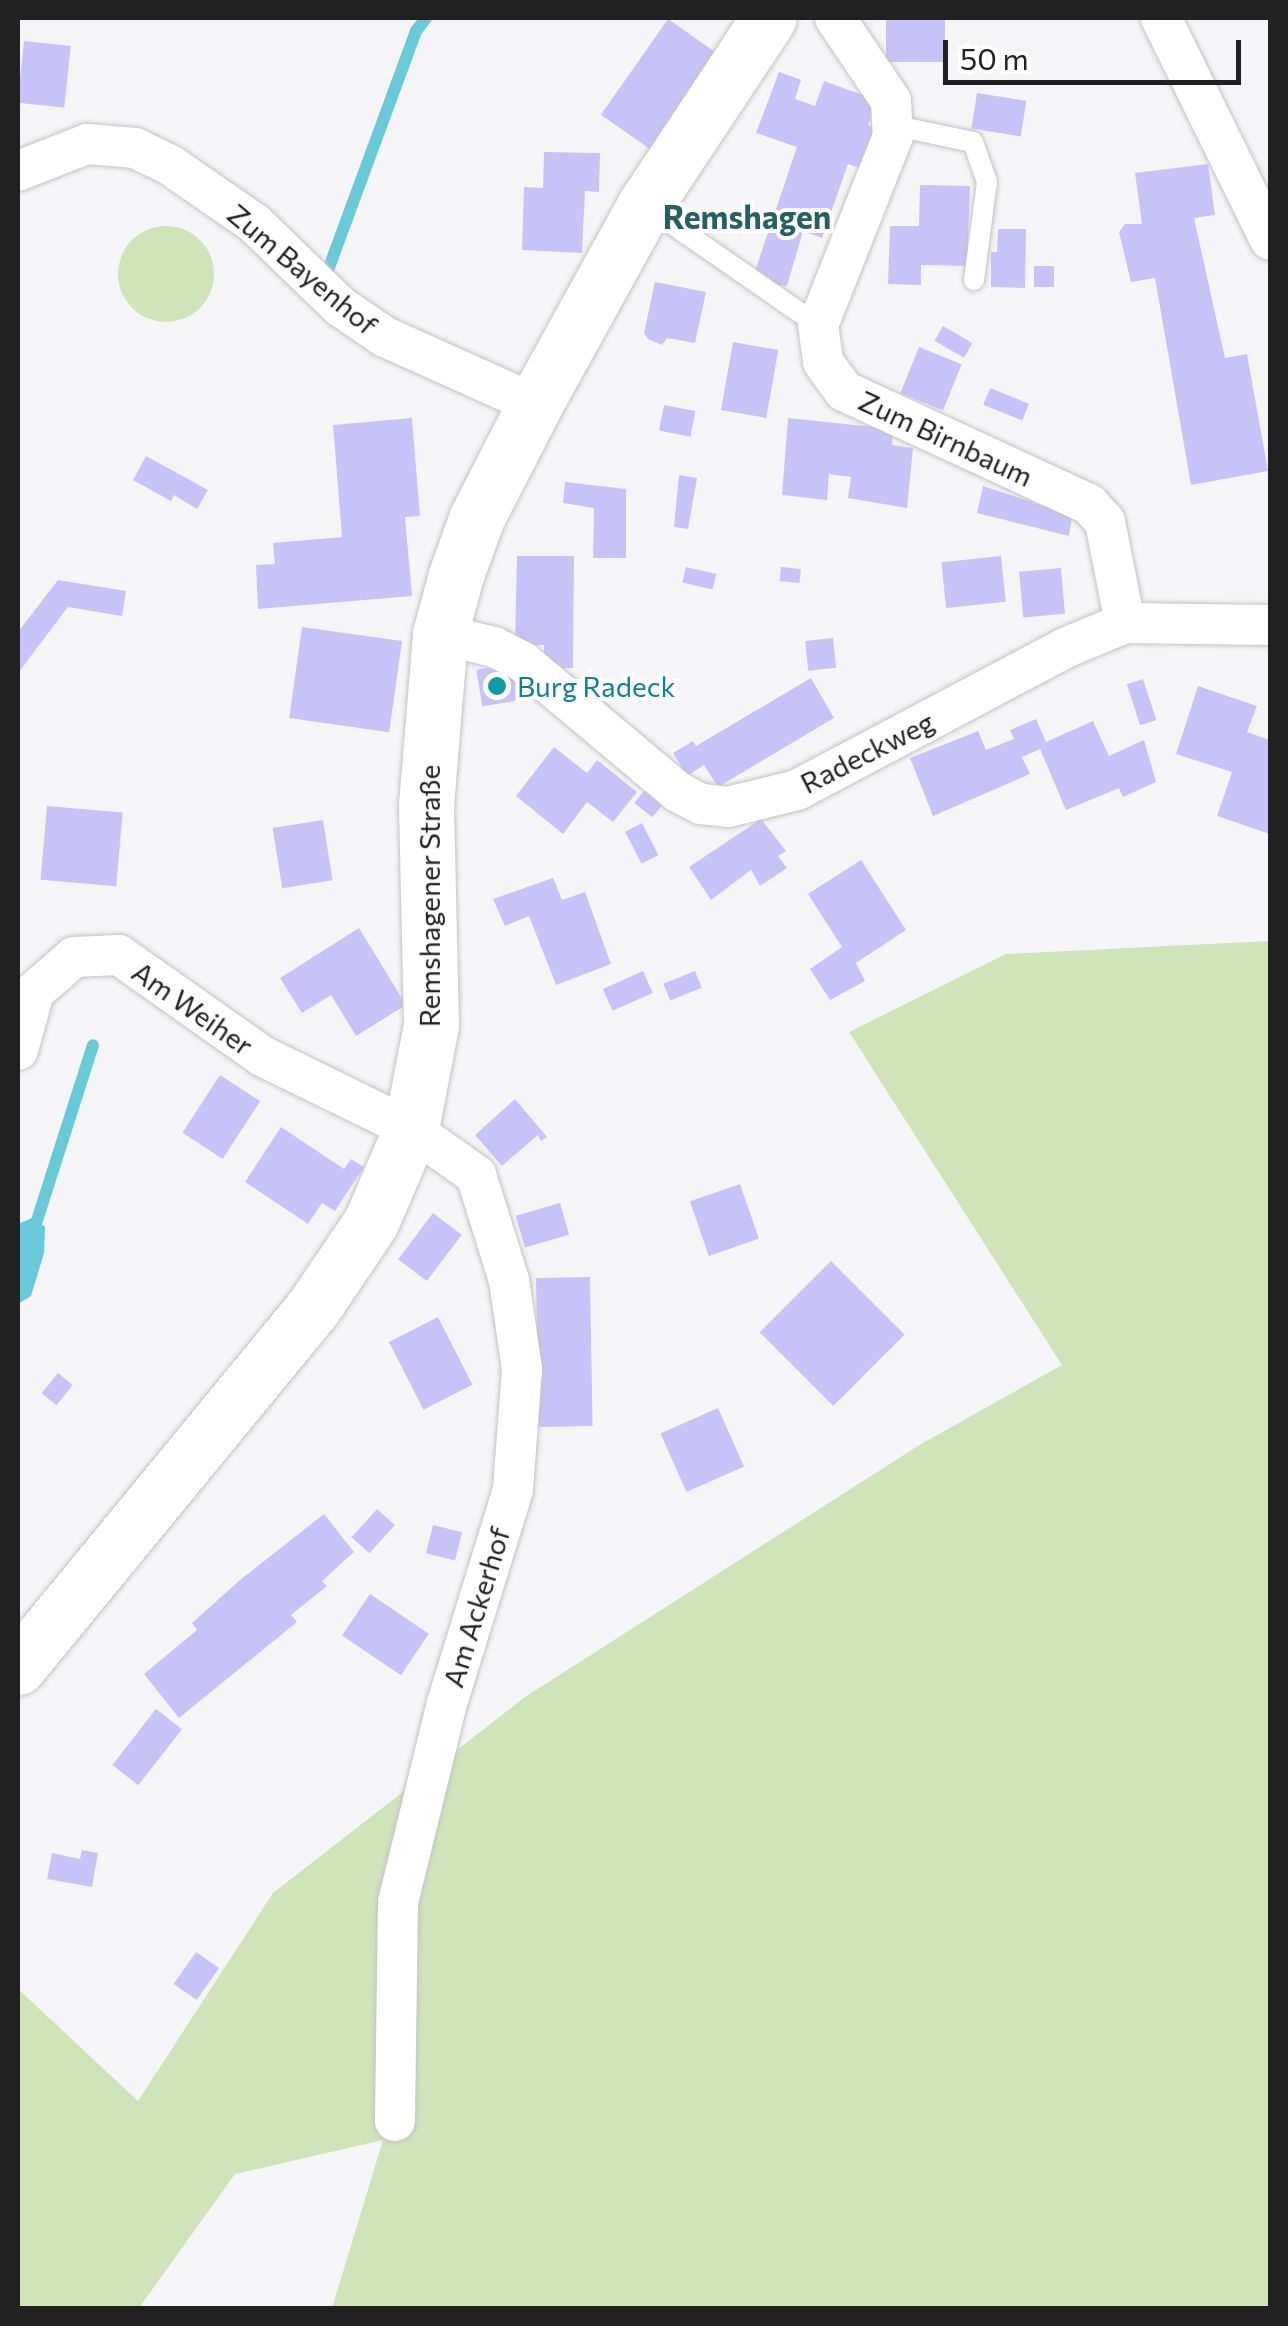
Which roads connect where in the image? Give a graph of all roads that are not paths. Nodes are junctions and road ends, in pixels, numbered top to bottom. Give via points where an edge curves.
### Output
1 (769, 18) edge
2 (835, 18) edge
3 (1161, 18) edge
4 (892, 125) junction
5 (18, 170) edge
6 (645, 205) junction
7 (1270, 240) edge
8 (974, 280) dead end
9 (818, 325) junction
10 (535, 404) junction
11 (1125, 623) junction
12 (1270, 625) edge
13 (440, 634) junction
14 (18, 1050) edge
15 (411, 1128) junction
16 (18, 1667) edge
17 (395, 2121) dead end

1 - 6 street, Remshagener Straße
2 - 4 street via 890,101
3 - 7 street
4 - 8 lane via 973,142 987,182
4 - 9 street
5 - 10 street, Zum Bayenhof via 88,144 135,148 254,222 341,307 385,337
6 - 9 lane
6 - 10 street, Remshagener Straße
9 - 11 street, Zum Birnbaum via 822,362 844,391 1089,504 1105,522
10 - 13 street, Remshagener Straße via 477,518
11 - 12 street, Radeckweg
11 - 13 street, Radeckweg via 797,790 728,807 678,792 523,662
13 - 15 street, Remshagener Straße via 426,805 431,1026
14 - 15 street, Am Weiher via 34,992 74,958 119,955 262,1056
15 - 16 street, Remshagener Straße via 371,1222 313,1308
15 - 17 street, Am Ackerhof via 476,1174 508,1280 522,1369 513,1490 447,1703 398,1902

